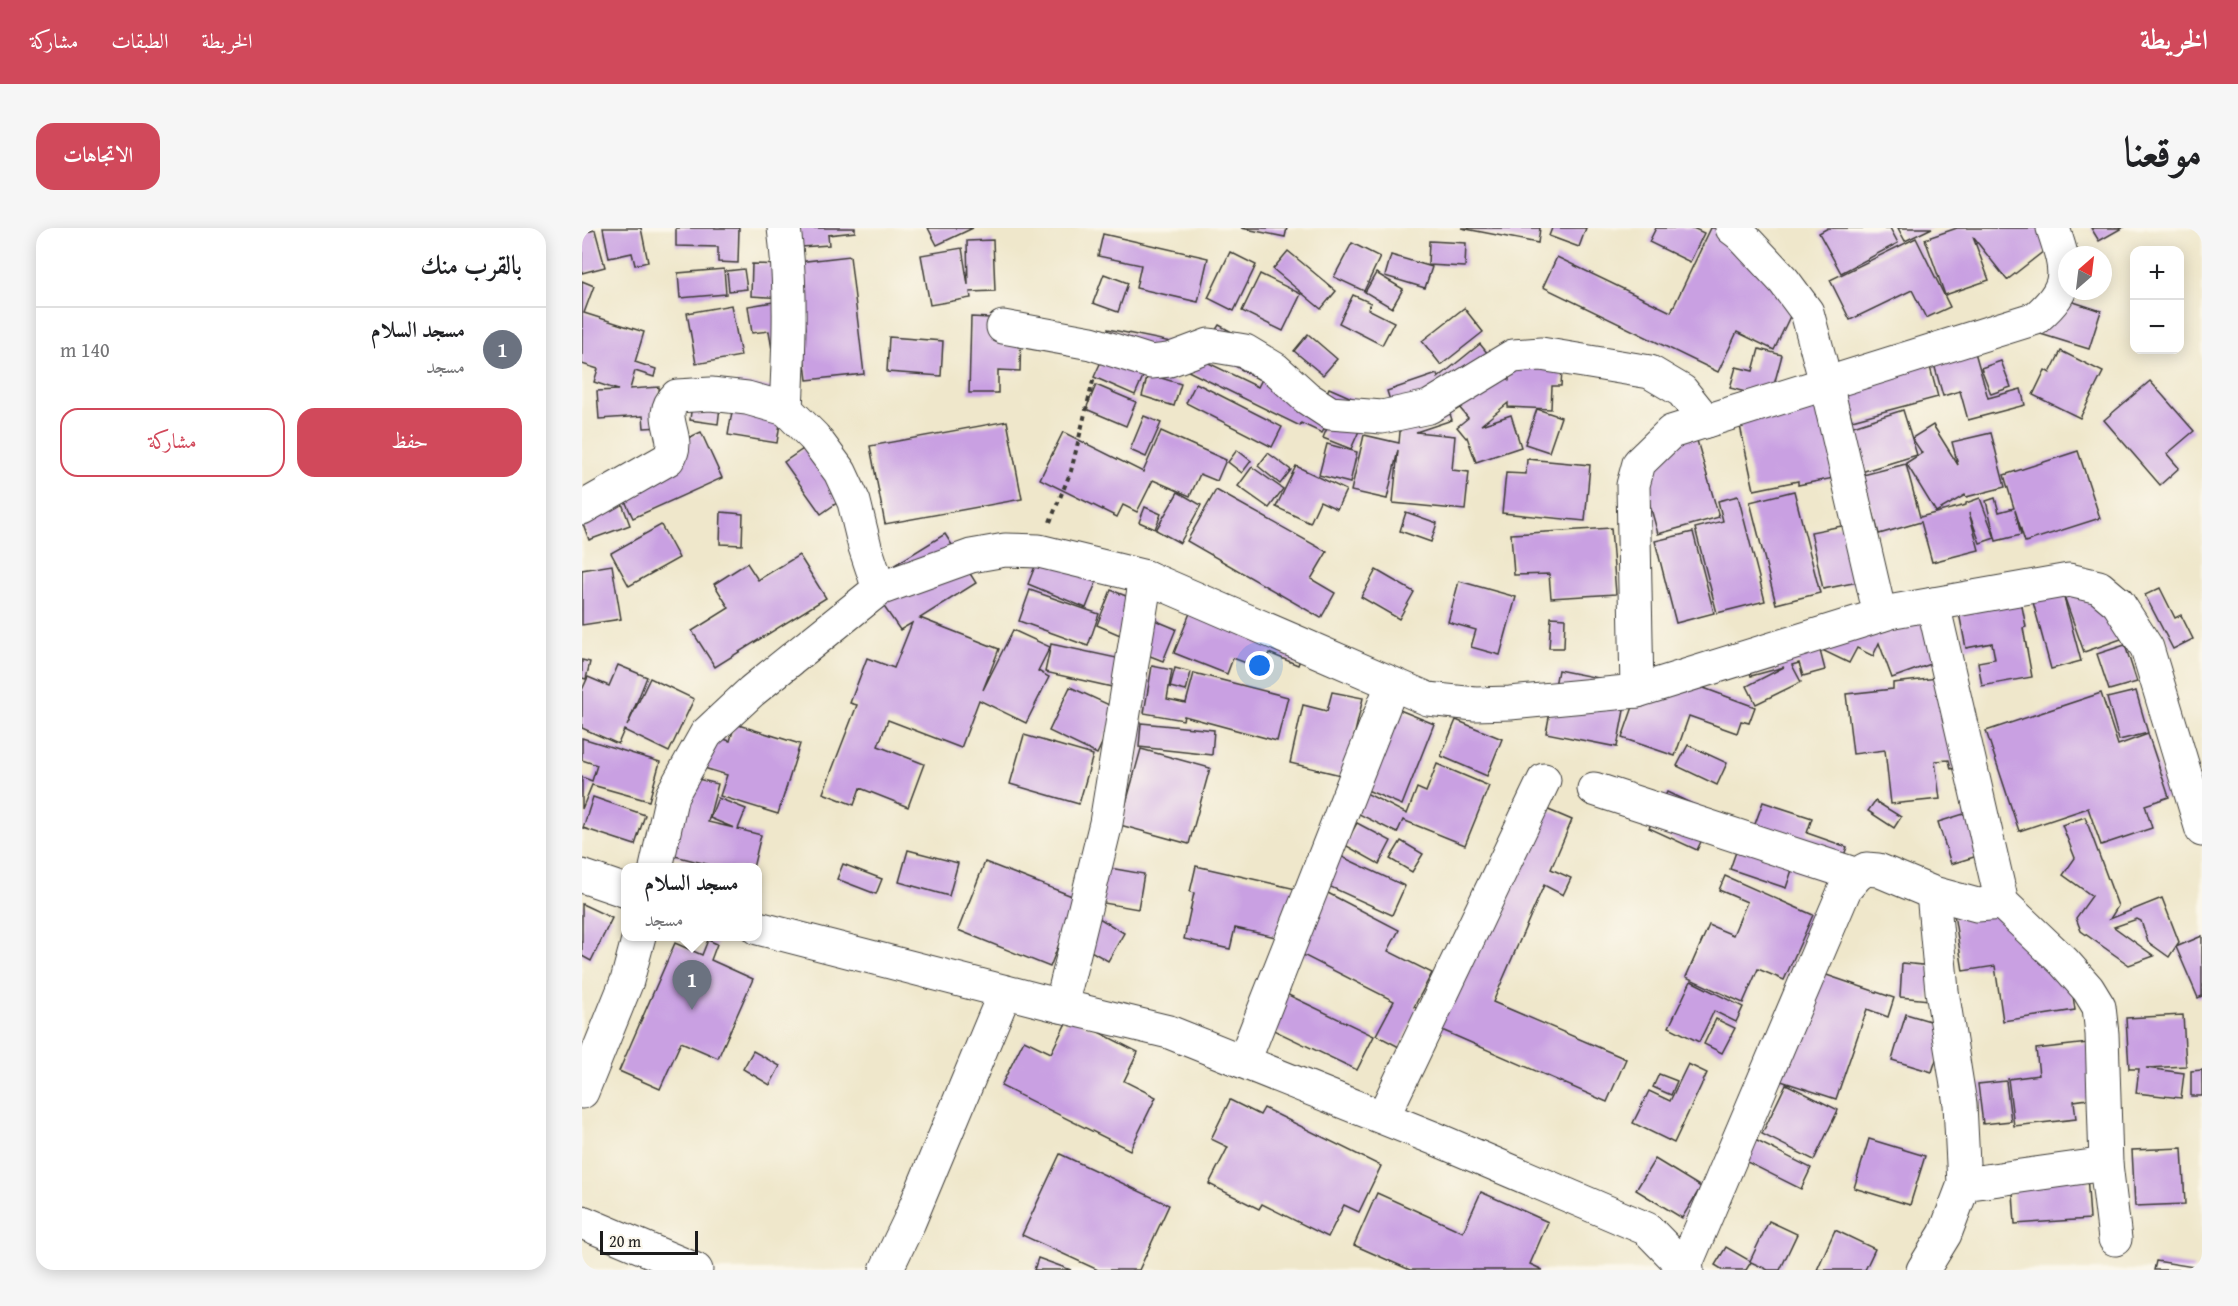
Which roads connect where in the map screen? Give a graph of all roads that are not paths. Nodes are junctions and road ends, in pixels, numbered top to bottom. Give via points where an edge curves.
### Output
1 (784, 228) edge
2 (1732, 228) edge
3 (2053, 228) edge
4 (1003, 327) dead end
5 (1826, 383) junction
6 (786, 409) junction
7 (1706, 421) junction
8 (582, 508) edge
9 (1146, 577) junction
10 (879, 589) junction
11 (1933, 604) junction
12 (1880, 615) junction
13 (1392, 685) junction
14 (1637, 691) junction
15 (2189, 742) edge
16 (1544, 780) dead end
17 (1594, 789) dead end
18 (2202, 830) edge
19 (657, 863) edge
20 (1857, 875) junction
21 (582, 876) edge
22 (621, 889) edge
23 (1934, 893) junction
24 (2002, 903) junction
25 (762, 929) edge
26 (638, 941) edge
27 (1005, 992) junction
28 (1061, 1006) junction
29 (1244, 1061) junction
30 (582, 1092) edge
31 (1383, 1117) junction
32 (2106, 1164) junction
33 (1964, 1184) junction
34 (582, 1222) edge
35 (2115, 1239) dead end
36 (1686, 1268) edge
37 (696, 1270) edge
38 (886, 1270) edge
39 (1923, 1270) edge

1 - 6 street via 789,336
2 - 5 street via 1784,281 1807,312
3 - 5 street via 2064,281 2054,303 2036,318
4 - 7 street via 1100,346 1151,362 1169,360 1209,345 1245,351 1275,369 1330,413 1382,417 1429,406 1513,356 1541,354 1650,372 1682,391
5 - 7 street
5 - 12 street
6 - 8 street via 711,393 677,396 669,404 667,414 673,445 668,459
6 - 10 street via 840,472 854,502
7 - 14 street via 1671,432 1639,463 1633,485
9 - 10 street via 1039,551 1005,550 971,556
9 - 13 street
9 - 28 street via 1106,823
10 - 19 street via 752,691 706,734 672,795
11 - 12 street
11 - 15 street via 2068,580 2099,587 2118,603 2147,648
11 - 24 street
12 - 14 street
13 - 14 street via 1428,699 1475,704
13 - 29 street
15 - 18 street
16 - 31 street
17 - 20 street
20 - 23 street via 1866,868 1878,870
20 - 36 street via 1845,889
21 - 22 street
23 - 24 street via 1977,905
23 - 33 street via 1942,991 1960,1104
24 - 32 street via 2064,962 2098,1007
25 - 27 street
26 - 30 street via 627,981
27 - 28 street
27 - 38 street
28 - 29 street via 1169,1032
29 - 31 street
31 - 36 street via 1647,1229
32 - 33 street
32 - 35 street
33 - 39 street via 1945,1234
34 - 37 street

